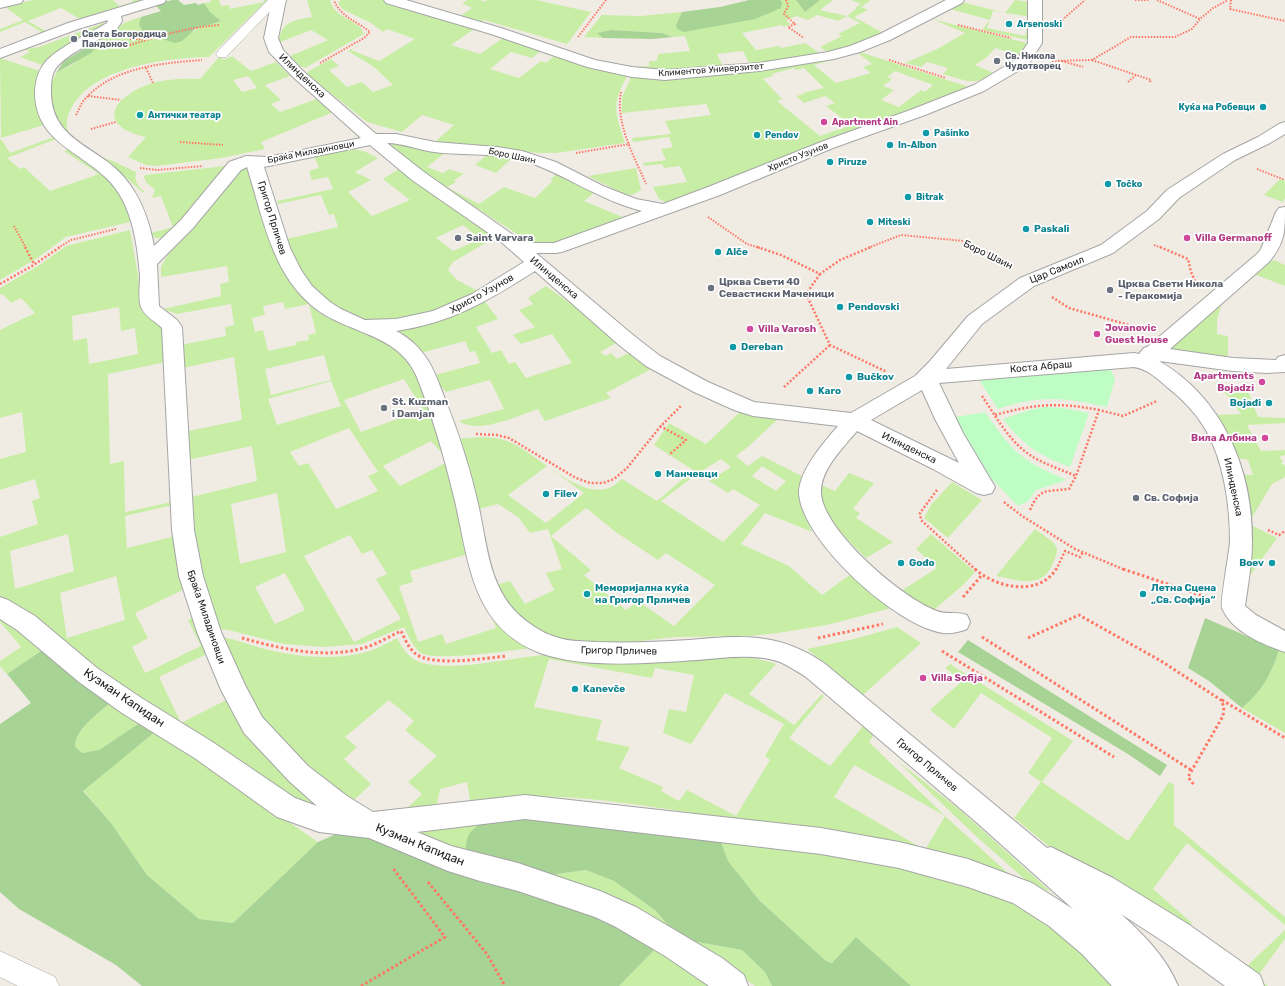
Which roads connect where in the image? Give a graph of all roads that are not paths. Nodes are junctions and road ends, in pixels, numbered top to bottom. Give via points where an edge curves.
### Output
1 (16, 0) edge
2 (159, 0) edge
3 (275, 0) edge
4 (279, 0) edge
5 (391, 0) edge
6 (958, 0) edge
7 (1036, 0) edge
8 (0, 4) edge
9 (113, 14) junction
10 (0, 54) edge
11 (222, 54) road end
12 (1285, 127) edge
13 (373, 140) junction
14 (248, 162) junction
15 (661, 209) junction
16 (1285, 212) edge
17 (506, 237) junction
18 (1269, 251) junction
19 (1285, 259) edge
20 (148, 262) junction
21 (536, 262) junction
22 (353, 323) junction
23 (1147, 357) junction
24 (1285, 362) edge
25 (919, 382) junction
26 (854, 421) junction
27 (0, 607) edge
28 (958, 622) road end
29 (1285, 642) edge
30 (371, 825) junction
31 (1025, 848) junction
32 (0, 964) edge
33 (46, 986) edge
34 (733, 986) edge
35 (1133, 986) edge
36 (1163, 986) edge
37 (1249, 986) edge

1 - 8 street
2 - 9 street
3 - 11 lane
4 - 13 street, Илинденска via 271,42 276,52
5 - 6 street, Климентов Универзитет via 606,67 666,75 779,65 829,56 885,37
7 - 15 street, Христо Узунов via 1036,37 1026,58 1011,70 979,88 827,145 687,202
9 - 10 street
9 - 20 street, Браќа Миладиновци via 115,21 112,26 50,65 44,79 43,102 48,117 64,140 106,169 124,188 140,224
12 - 25 street, Цар Самоил via 1229,157 1173,194 1153,215 1107,248 1027,282 976,320
13 - 14 street, Браќа Миладиновци via 271,162
13 - 15 street, Боро Шаин via 397,138 436,147 489,150 534,159 625,201
13 - 17 street, Илинденска via 428,183
14 - 20 street via 234,166 187,224
14 - 22 street, Григор Прличев via 292,274 323,306
15 - 17 street, Христо Узунов via 556,248 532,248
16 - 18 street
17 - 21 street, Илинденска
18 - 19 street
18 - 23 street
20 - 30 street, Браќа Миладиновци via 150,306 170,323 174,332 183,530 191,576 209,632 234,690 253,725 320,792
21 - 22 street, Христо Узунов via 461,308 442,315 390,325 368,326
21 - 26 street, Илинденска via 647,356 673,373 752,408
22 - 31 street, Григор Прличев via 391,336 405,345 424,372 447,433 467,504 485,584 498,608 521,630 540,642 573,650 625,652 764,648 790,655 815,670
23 - 24 street, Коста Абраш via 1250,366 1282,366
23 - 25 street, Коста Абраш
23 - 29 street, Илинденска via 1200,408 1213,424 1225,450 1236,489 1240,517 1240,549 1233,606 1243,619
25 - 26 street
25 - 26 street, Илинденска via 938,403 984,487
26 - 28 street via 827,455 810,487 811,501 822,524 851,560 879,588 918,613 941,623
27 - 30 street, Кузман Капидан via 26,623 88,675 287,808 319,819
30 - 34 street, Кузман Капидан via 448,858 518,877 600,905 626,917 687,954
30 - 35 street via 525,807 821,842 899,855 968,872 1022,893 1060,916
31 - 36 street, Григор Прличев via 1126,940 1148,963
31 - 37 street via 1093,881 1127,901
32 - 33 lane

